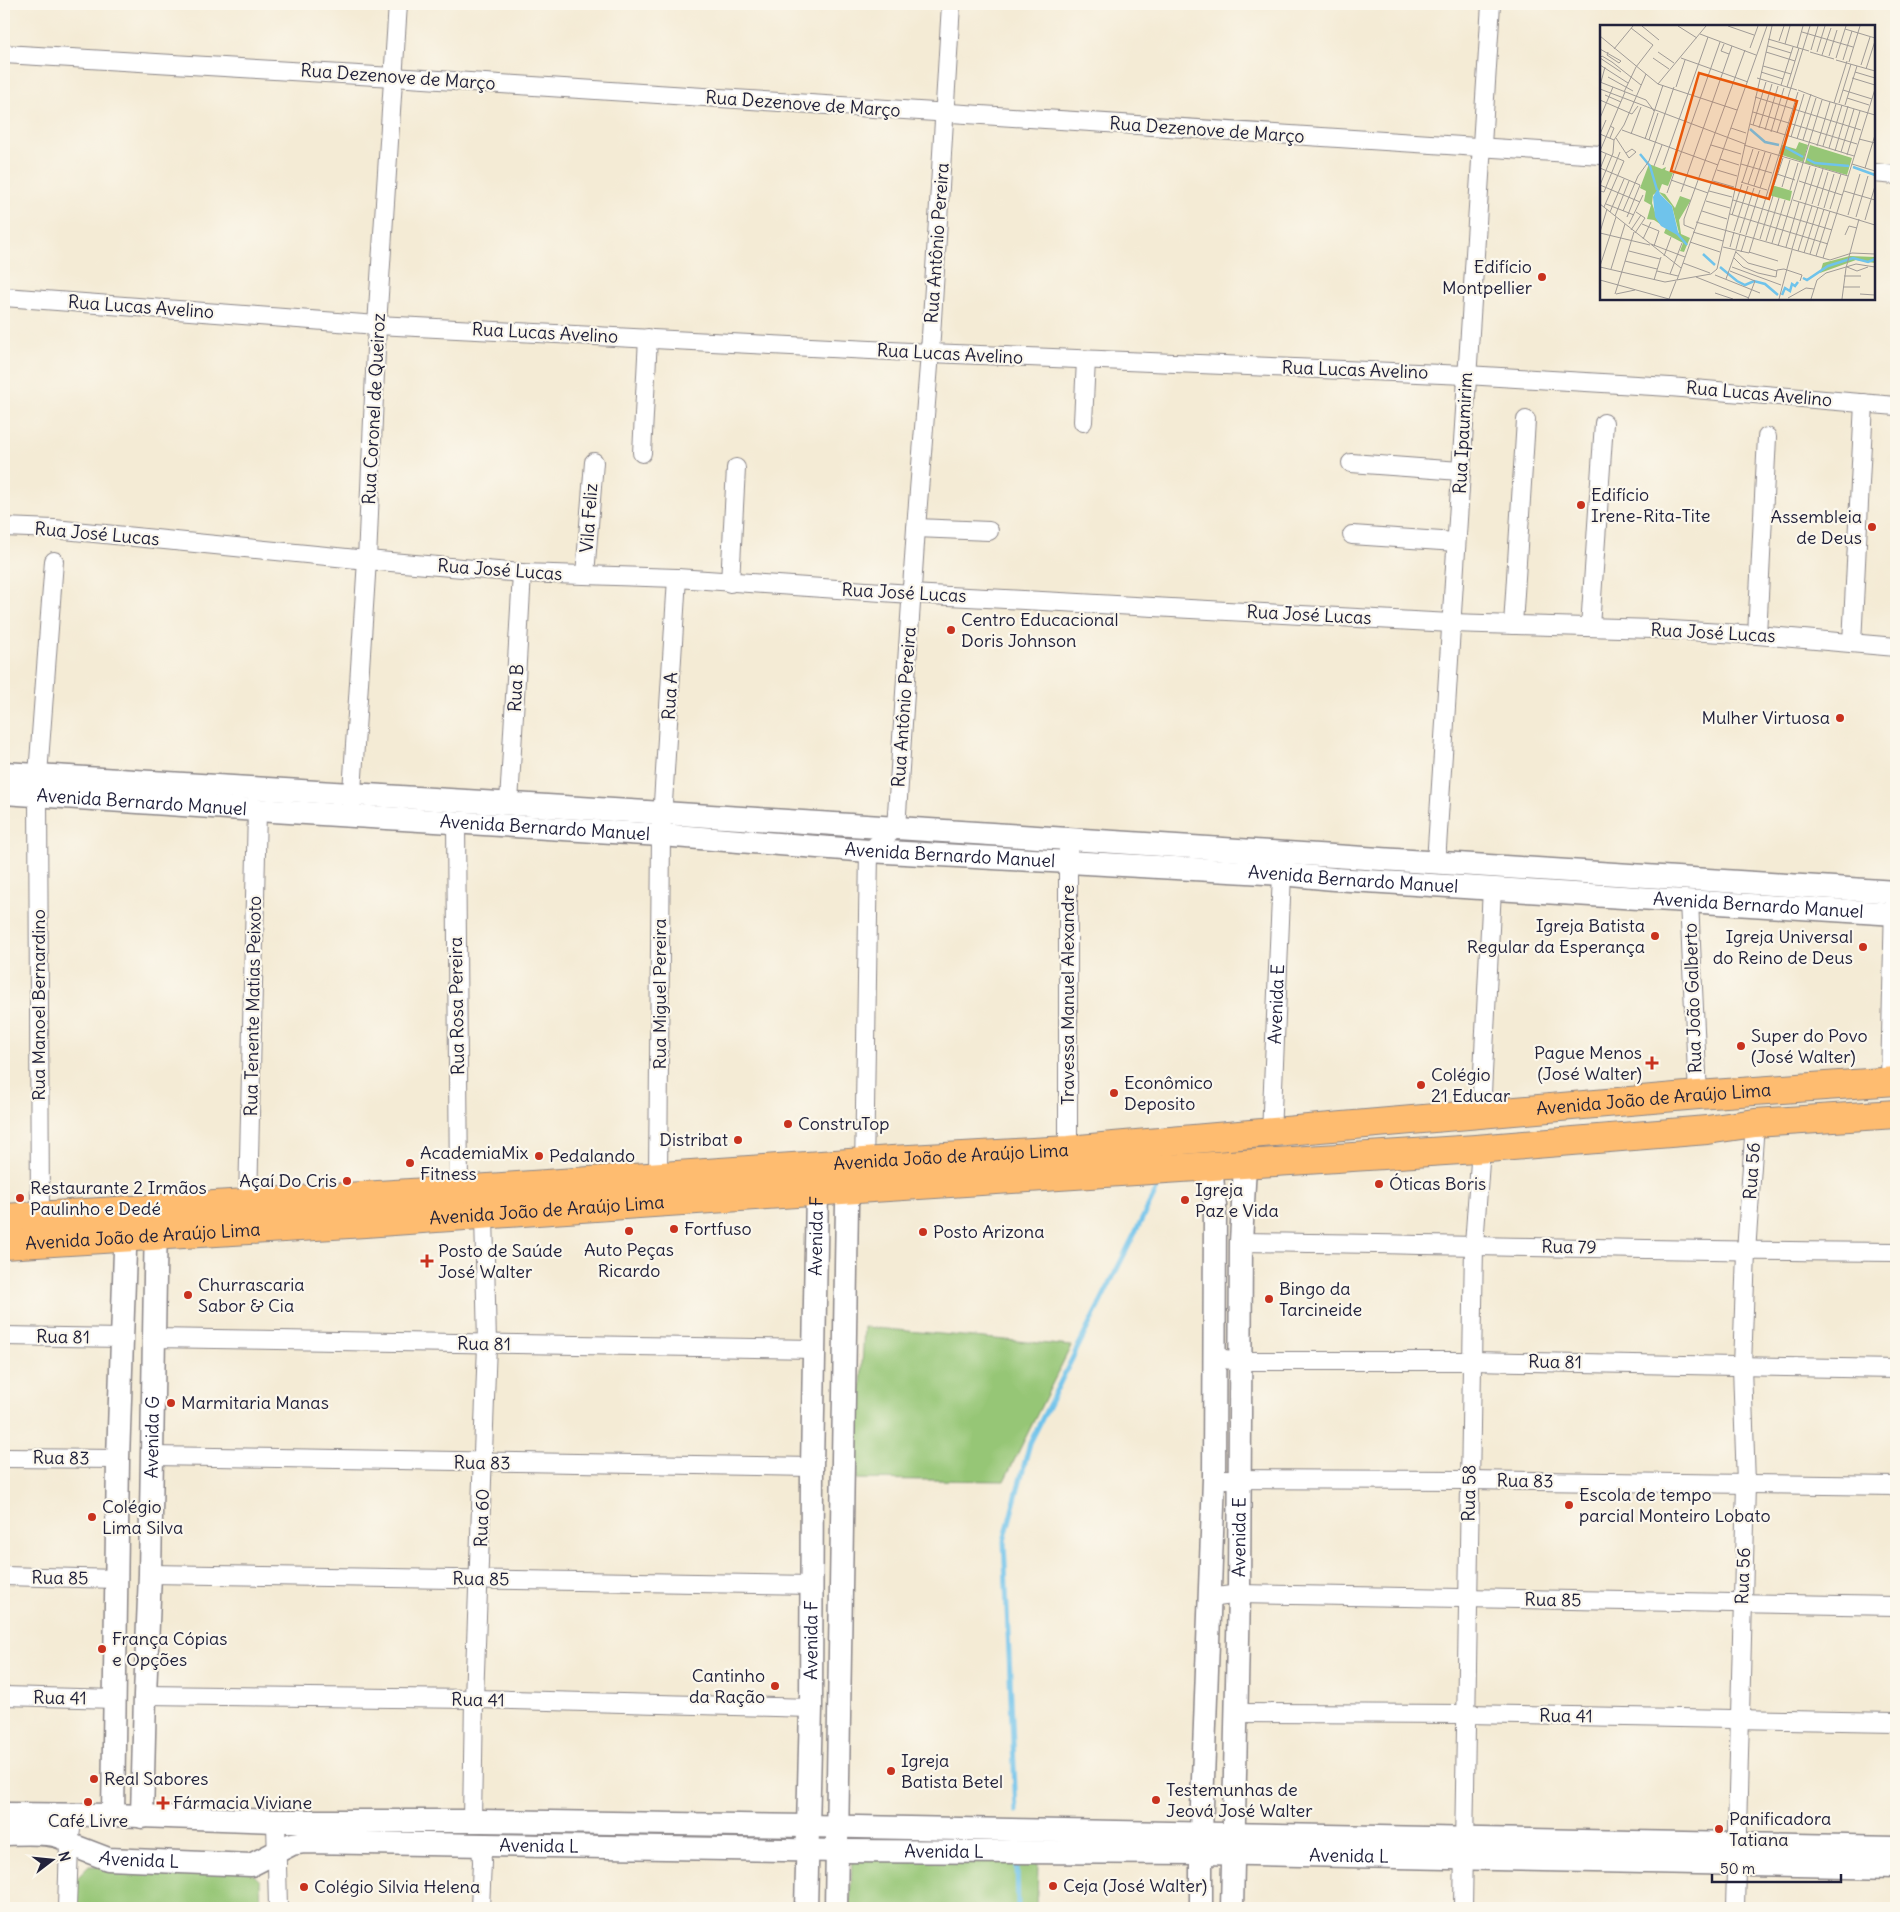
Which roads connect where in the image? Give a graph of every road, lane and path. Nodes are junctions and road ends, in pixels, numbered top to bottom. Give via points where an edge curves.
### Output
1 (398, 4) edge
2 (951, 4) edge
3 (1491, 4) edge
4 (4, 54) edge
5 (392, 76) junction
6 (945, 114) junction
7 (1482, 148) junction
8 (1600, 155) edge
9 (1875, 173) edge
10 (1896, 175) edge
11 (4, 297) edge
12 (377, 325) junction
13 (648, 338) junction
14 (930, 353) junction
15 (1086, 360) junction
16 (1466, 375) junction
17 (1864, 403) junction
18 (1896, 406) edge
19 (1526, 420) dead end
20 (1083, 422) dead end
21 (1604, 423) dead end
22 (1767, 437) dead end
23 (642, 453) dead end
24 (594, 462) dead end
25 (1351, 463) dead end
26 (736, 468) dead end
27 (1460, 471) junction
28 (4, 527) edge
29 (916, 528) junction
30 (989, 532) dead end
31 (1352, 535) dead end
32 (1456, 542) junction
33 (367, 560) junction
34 (54, 561) dead end
35 (522, 573) junction
36 (585, 575) junction
37 (677, 578) junction
38 (730, 583) junction
39 (912, 594) junction
40 (1451, 623) junction
41 (1513, 625) junction
42 (1590, 627) junction
43 (1757, 635) junction
44 (1852, 643) junction
45 (1896, 647) edge
46 (4, 773) edge
47 (38, 785) junction
48 (4, 793) edge
49 (174, 793) junction
50 (351, 793) junction
51 (509, 803) junction
52 (257, 810) junction
53 (663, 812) junction
54 (351, 815) junction
55 (456, 822) junction
56 (896, 828) junction
57 (661, 835) junction
58 (1068, 840) junction
59 (870, 851) junction
60 (1336, 856) junction
61 (1068, 862) junction
62 (1436, 863) junction
63 (1282, 874) junction
64 (1334, 879) junction
65 (1492, 888) junction
66 (1689, 901) junction
67 (1895, 903) edge
68 (1893, 1081) edge
69 (1698, 1095) junction
70 (1481, 1114) junction
71 (1896, 1114) edge
72 (1756, 1123) junction
73 (1271, 1134) junction
74 (1481, 1148) junction
75 (1068, 1150) junction
76 (830, 1164) junction
77 (1245, 1165) junction
78 (1211, 1168) junction
79 (658, 1176) junction
80 (858, 1180) junction
81 (459, 1190) junction
82 (817, 1191) junction
83 (563, 1196) junction
84 (516, 1199) junction
85 (248, 1202) junction
86 (156, 1208) junction
87 (126, 1210) junction
88 (484, 1215) junction
89 (40, 1216) junction
90 (4, 1218) edge
91 (156, 1236) junction
92 (125, 1238) junction
93 (1242, 1242) junction
94 (4, 1245) edge
95 (1474, 1245) junction
96 (1746, 1252) junction
97 (1896, 1252) edge
98 (4, 1336) edge
99 (122, 1338) junction
100 (153, 1338) junction
101 (487, 1344) junction
102 (815, 1349) junction
103 (1215, 1358) junction
104 (1240, 1361) junction
105 (1472, 1361) junction
106 (1742, 1367) junction
107 (1896, 1369) edge
108 (152, 1456) junction
109 (4, 1458) edge
110 (118, 1459) junction
111 (484, 1463) junction
112 (812, 1467) junction
113 (1214, 1479) junction
114 (1240, 1479) junction
115 (1469, 1480) junction
116 (1746, 1484) junction
117 (1896, 1486) edge
118 (150, 1574) junction
119 (4, 1576) edge
120 (117, 1579) junction
121 (480, 1579) junction
122 (812, 1585) junction
123 (1239, 1594) junction
124 (1210, 1598) junction
125 (1468, 1599) junction
126 (1742, 1603) junction
127 (1896, 1606) edge
128 (144, 1695) junction
129 (4, 1696) edge
130 (116, 1699) junction
131 (474, 1700) junction
132 (811, 1708) junction
133 (1236, 1714) junction
134 (1466, 1714) junction
135 (1740, 1719) junction
136 (1896, 1722) edge
137 (4, 1814) edge
138 (113, 1814) junction
139 (73, 1815) junction
140 (142, 1817) junction
141 (276, 1821) junction
142 (446, 1821) junction
143 (472, 1821) junction
144 (807, 1826) junction
145 (838, 1826) junction
146 (4, 1834) edge
147 (1202, 1843) junction
148 (69, 1844) junction
149 (444, 1844) junction
150 (1233, 1844) junction
151 (481, 1845) junction
152 (1896, 1847) edge
153 (1463, 1848) junction
154 (277, 1850) junction
155 (806, 1850) junction
156 (838, 1851) junction
157 (1737, 1854) junction
158 (1896, 1867) edge
159 (67, 1908) edge
160 (278, 1908) edge
161 (480, 1908) edge
162 (806, 1908) edge
163 (836, 1908) edge
164 (1201, 1908) edge
165 (1232, 1908) edge
166 (1463, 1908) edge
167 (1735, 1908) edge

1 - 5 street, Rua Coronel de Queiroz
2 - 6 street, Rua Antônio Pereira
3 - 7 street, Rua Ipaumirim
4 - 5 street, Rua Dezenove de Março
5 - 6 street, Rua Dezenove de Março
5 - 12 street, Rua Coronel de Queiroz
6 - 7 street, Rua Dezenove de Março
6 - 14 street, Rua Antônio Pereira
7 - 8 street, Rua Dezenove de Março
7 - 16 street, Rua Ipaumirim
9 - 10 street
11 - 12 street, Rua Lucas Avelino
12 - 13 street, Rua Lucas Avelino
12 - 33 street, Rua Coronel de Queiroz
13 - 14 street, Rua Lucas Avelino
13 - 23 street
14 - 15 street, Rua Lucas Avelino
14 - 29 street, Rua Antônio Pereira
15 - 16 street, Rua Lucas Avelino
15 - 20 street
16 - 17 street, Rua Lucas Avelino
16 - 27 street, Rua Ipaumirim
17 - 18 street, Rua Lucas Avelino
17 - 44 street
19 - 41 street
21 - 42 street
22 - 43 street
24 - 36 street, Vila Feliz
25 - 27 street
26 - 38 street
27 - 32 street, Rua Ipaumirim
28 - 33 street, Rua José Lucas
29 - 30 street
29 - 39 street, Rua Antônio Pereira
31 - 32 street
32 - 40 street, Rua Ipaumirim
33 - 35 street, Rua José Lucas
33 - 50 street, Rua Coronel de Queiroz
34 - 47 street, Rua Manoel Bernardino
35 - 36 street, Rua José Lucas
35 - 51 street, Rua B
36 - 37 street, Rua José Lucas
37 - 38 street, Rua José Lucas
37 - 53 street, Rua A
38 - 39 street, Rua José Lucas
39 - 40 street, Rua José Lucas
39 - 56 street, Rua Antônio Pereira
40 - 41 street, Rua José Lucas
40 - 62 street, Rua Ipaumirim
41 - 42 street, Rua José Lucas
42 - 43 street, Rua José Lucas
43 - 44 street, Rua José Lucas
44 - 45 street, Rua José Lucas
46 - 47 street, Avenida Bernardo Manuel
47 - 48 street, Avenida Bernardo Manuel
47 - 49 street, Avenida Bernardo Manuel
47 - 89 street, Rua Manoel Bernardino
49 - 50 street, Avenida Bernardo Manuel
49 - 52 street, Avenida Bernardo Manuel
50 - 51 street, Avenida Bernardo Manuel
50 - 54 street, Rua Coronel de Queiroz
51 - 53 street, Avenida Bernardo Manuel
52 - 54 street, Avenida Bernardo Manuel
52 - 85 street, Rua Tenente Matias Peixoto
53 - 56 street, Avenida Bernardo Manuel
53 - 57 street, Rua Miguel Pereira
54 - 55 street, Avenida Bernardo Manuel
55 - 57 street, Avenida Bernardo Manuel
55 - 81 street, Rua Rosa Pereira
56 - 58 street, Avenida Bernardo Manuel
56 - 59 street
57 - 59 street, Avenida Bernardo Manuel
57 - 79 street, Rua Miguel Pereira
58 - 60 street, Avenida Bernardo Manuel
58 - 61 street, Travessa Manuel Alexandre
59 - 61 street, Avenida Bernardo Manuel
59 - 80 street
60 - 62 street, Avenida Bernardo Manuel
60 - 64 street
61 - 63 street, Avenida Bernardo Manuel
61 - 75 street, Travessa Manuel Alexandre
62 - 67 street, Avenida Bernardo Manuel
63 - 64 street, Avenida Bernardo Manuel
63 - 73 street, Avenida E
64 - 65 street, Avenida Bernardo Manuel
65 - 66 street, Avenida Bernardo Manuel
65 - 70 street
66 - 67 street, Avenida Bernardo Manuel
66 - 69 street, Rua João Galberto
67 - 68 street
68 - 69 main road, Avenida João de Araújo Lima
69 - 70 main road, Avenida João de Araújo Lima
70 - 73 main road, Avenida João de Araújo Lima
71 - 72 main road, Avenida João de Araújo Lima
72 - 74 main road, Avenida João de Araújo Lima
72 - 96 street, Rua 56
73 - 75 main road, Avenida João de Araújo Lima
74 - 77 main road, Avenida João de Araújo Lima
74 - 95 street, Rua 58
75 - 80 main road, Avenida João de Araújo Lima
76 - 79 main road, Avenida João de Araújo Lima
76 - 80 main road, Avenida João de Araújo Lima
76 - 82 street, Avenida F
77 - 78 main road, Avenida João de Araújo Lima
77 - 93 street, Avenida E
78 - 80 main road, Avenida João de Araújo Lima
78 - 103 street, Avenida E via 1215,1206
79 - 83 main road, Avenida João de Araújo Lima
80 - 82 main road, Avenida João de Araújo Lima
80 - 145 street, Avenida F
81 - 84 main road, Avenida João de Araújo Lima
81 - 85 main road, Avenida João de Araújo Lima
82 - 83 main road, Avenida João de Araújo Lima
82 - 102 street, Avenida F
83 - 84 main road, Avenida João de Araújo Lima
84 - 88 main road, Avenida João de Araújo Lima
85 - 86 main road, Avenida João de Araújo Lima
86 - 87 main road, Avenida João de Araújo Lima
86 - 91 street, Avenida G
87 - 89 main road, Avenida João de Araújo Lima
87 - 92 street, Avenida G
88 - 91 main road, Avenida João de Araújo Lima
88 - 101 street, Rua 60
89 - 90 main road, Avenida João de Araújo Lima
91 - 92 main road, Avenida João de Araújo Lima
91 - 100 street, Avenida G
92 - 94 main road, Avenida João de Araújo Lima
92 - 99 street, Avenida G
93 - 95 street, Rua 79
93 - 104 street, Avenida E
95 - 96 street, Rua 79
95 - 105 street, Rua 58
96 - 97 street, Rua 79
96 - 106 street, Rua 56
98 - 99 street, Rua 81
99 - 110 street, Avenida G
100 - 101 street, Rua 81
100 - 108 street, Avenida G
101 - 102 street, Rua 81
101 - 111 street, Rua 60
102 - 112 street, Avenida F
103 - 104 street, Rua 81
103 - 113 street, Avenida E
104 - 105 street, Rua 81
104 - 114 street, Avenida E
105 - 106 street, Rua 81
105 - 115 street, Rua 58
106 - 107 street, Rua 81
106 - 116 street, Rua 56
108 - 111 street, Rua 83
108 - 118 street, Avenida G
109 - 110 street, Rua 83
110 - 120 street, Avenida G
111 - 112 street, Rua 83
111 - 121 street, Rua 60
112 - 122 street, Avenida F
113 - 114 street, Rua 83
113 - 124 street, Avenida E
114 - 115 street, Rua 83
114 - 123 street, Avenida E
115 - 116 street, Rua 83
115 - 125 street, Rua 58
116 - 117 street, Rua 83
116 - 126 street, Rua 56
118 - 121 street, Rua 85
118 - 128 street, Avenida G
119 - 120 street, Rua 85
120 - 130 street, Avenida G
121 - 122 street, Rua 85
121 - 131 street, Rua 60
122 - 132 street, Avenida F
123 - 124 street, Rua 85
123 - 125 street, Rua 85
123 - 133 street, Avenida E
124 - 147 street, Avenida E
125 - 126 street, Rua 85
125 - 134 street, Rua 58
126 - 127 street, Rua 85
126 - 135 street, Rua 56
128 - 131 street, Rua 41
128 - 140 street, Avenida G
129 - 130 street, Rua 41
130 - 138 street, Avenida G
131 - 132 street, Rua 41
131 - 143 street, Rua 60
132 - 144 street, Avenida F
133 - 134 street, Rua 41
133 - 150 street, Avenida E
134 - 135 street, Rua 41
134 - 153 street, Rua 58
135 - 136 street, Rua 41
135 - 157 street, Rua 56
137 - 139 street, Avenida L
138 - 139 street, Avenida L
138 - 140 street, Avenida L
139 - 148 street
140 - 141 street, Avenida L
141 - 142 street, Avenida L
141 - 154 street
142 - 143 street, Avenida L
142 - 149 street
143 - 144 street, Avenida L
144 - 145 street, Avenida L
144 - 155 street, Avenida F
145 - 147 street, Avenida L
145 - 156 street, Avenida F
146 - 148 street, Avenida L via 58,1836
147 - 150 street, Avenida L
147 - 156 street, Avenida L
147 - 164 street, Avenida E
148 - 154 street, Avenida L via 108,1859 251,1864
148 - 159 street
149 - 151 street, Avenida L
149 - 154 street, Avenida L via 305,1842
150 - 153 street, Avenida L
150 - 165 street, Avenida E
151 - 155 street, Avenida L
151 - 161 street
152 - 157 street, Avenida L
153 - 157 street, Avenida L
153 - 166 street, Rua 58
154 - 160 street
155 - 156 street, Avenida L
155 - 162 street, Avenida F
156 - 163 street, Avenida F
157 - 158 street, Avenida L
157 - 167 street, Rua 56

